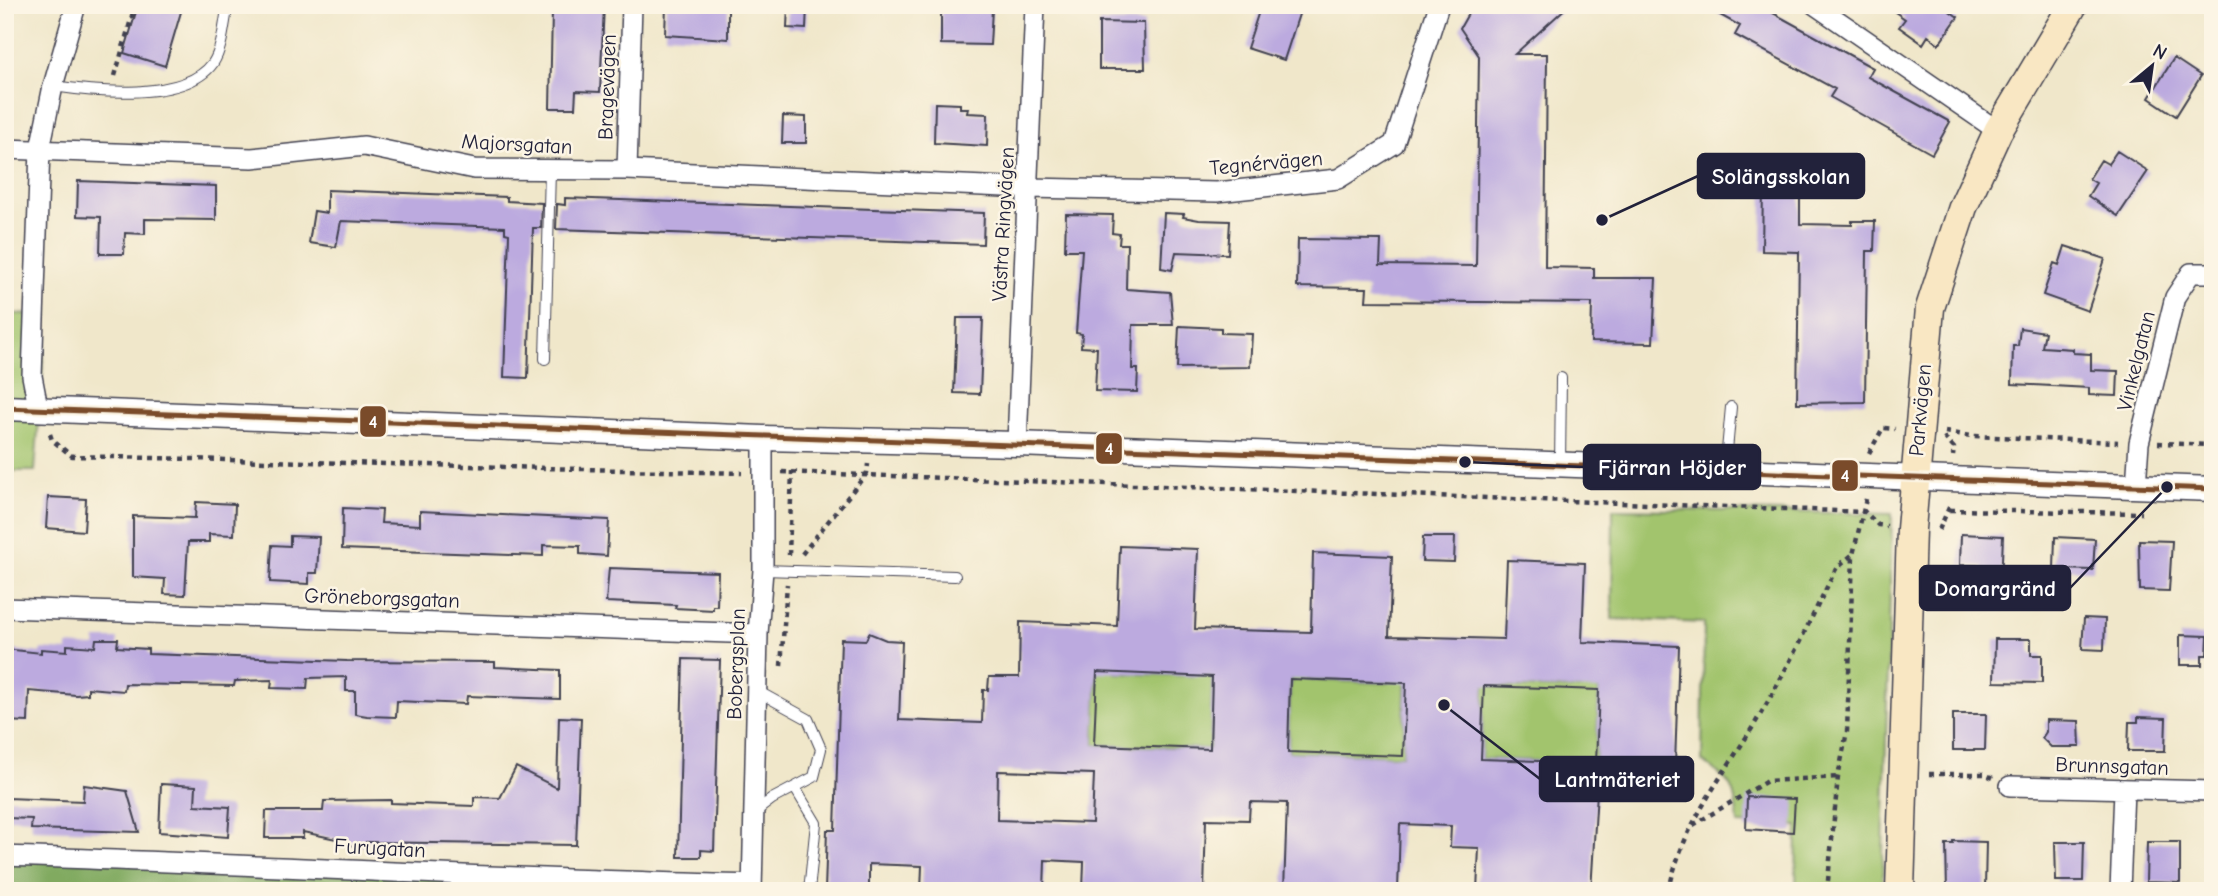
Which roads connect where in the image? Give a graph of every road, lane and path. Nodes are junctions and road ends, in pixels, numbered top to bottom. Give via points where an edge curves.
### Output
1 (76, 5) edge
2 (135, 5) edge
3 (228, 5) edge
4 (632, 5) edge
5 (1035, 5) edge
6 (1439, 5) edge
7 (1815, 5) edge
8 (2073, 5) edge
9 (53, 86) junction
10 (110, 93) junction
11 (1998, 131) junction
12 (5, 149) edge
13 (40, 149) junction
14 (550, 170) junction
15 (627, 170) junction
16 (1029, 188) junction
17 (2213, 272) edge
18 (545, 359) dead end
19 (1562, 378) dead end
20 (38, 407) junction
21 (1731, 407) dead end
22 (5, 408) edge
23 (1940, 431) dead end
24 (763, 438) junction
25 (2139, 443) junction
26 (1017, 444) junction
27 (2213, 445) edge
28 (1560, 466) junction
29 (1724, 472) junction
30 (762, 474) junction
31 (867, 474) junction
32 (1915, 480) junction
33 (2136, 486) junction
34 (2213, 489) edge
35 (1950, 510) dead end
36 (1865, 512) junction
37 (2152, 513) dead end
38 (1939, 528) dead end
39 (1911, 530) junction
40 (1853, 555) junction
41 (763, 570) junction
42 (788, 571) junction
43 (955, 576) dead end
44 (5, 608) edge
45 (758, 634) junction
46 (757, 691) junction
47 (1927, 774) dead end
48 (1838, 777) junction
49 (2010, 786) joint
50 (795, 788) junction
51 (2124, 790) junction
52 (2213, 791) edge
53 (754, 814) junction
54 (1692, 825) junction
55 (5, 856) edge
56 (752, 888) edge
57 (809, 891) edge
58 (1669, 891) edge
59 (1827, 891) edge
60 (1900, 891) edge
61 (2120, 891) edge

1 - 9 street
2 - 10 path
3 - 10 lane via 214,62 195,79
4 - 15 street, Bragevägen
5 - 16 street, Västra Ringvägen
6 - 16 street, Tegnérvägen via 1394,144 1338,179 1217,192
7 - 11 street
8 - 11 main road, Parkvägen
9 - 10 lane
9 - 13 street
11 - 32 main road, Parkvägen via 1963,206 1930,308
12 - 13 street, Majorsgatan
13 - 14 street, Majorsgatan via 252,158 364,146 474,169
13 - 20 street via 32,376
14 - 15 street, Majorsgatan
14 - 18 lane
15 - 16 street, Majorsgatan
16 - 26 street, Västra Ringvägen
17 - 25 street, Vinkelgatan via 2191,272 2175,297
19 - 28 lane
20 - 22 street
20 - 24 street
20 - 30 path via 52,440 72,456
21 - 29 lane
23 - 25 path
24 - 26 street
24 - 30 street, Bobergsplan
25 - 27 path
25 - 33 street, Vinkelgatan
26 - 28 street
28 - 29 street
29 - 32 street
30 - 31 path
30 - 41 street, Bobergsplan
31 - 36 path
31 - 42 path
32 - 33 street
32 - 39 main road, Parkvägen
33 - 34 street
35 - 37 path
36 - 39 path via 1878,525
36 - 40 path
38 - 39 path
39 - 60 main road, Parkvägen
40 - 48 path via 1847,732
40 - 54 path via 1837,567 1758,719
41 - 42 lane
41 - 45 street, Bobergsplan
42 - 43 lane
44 - 45 street, Gröneborgsgatan
45 - 46 street, Bobergsplan
46 - 50 lane via 808,719 821,749 814,777
46 - 53 street, Bobergsplan
47 - 49 path via 1983,774
48 - 54 path via 1767,781
48 - 59 path
49 - 51 street, Brunnsgatan
50 - 53 lane
50 - 57 lane via 816,823
51 - 52 street, Brunnsgatan
51 - 61 street
53 - 56 street, Bobergsplan
54 - 58 path via 1675,860
55 - 56 street, Furugatan

